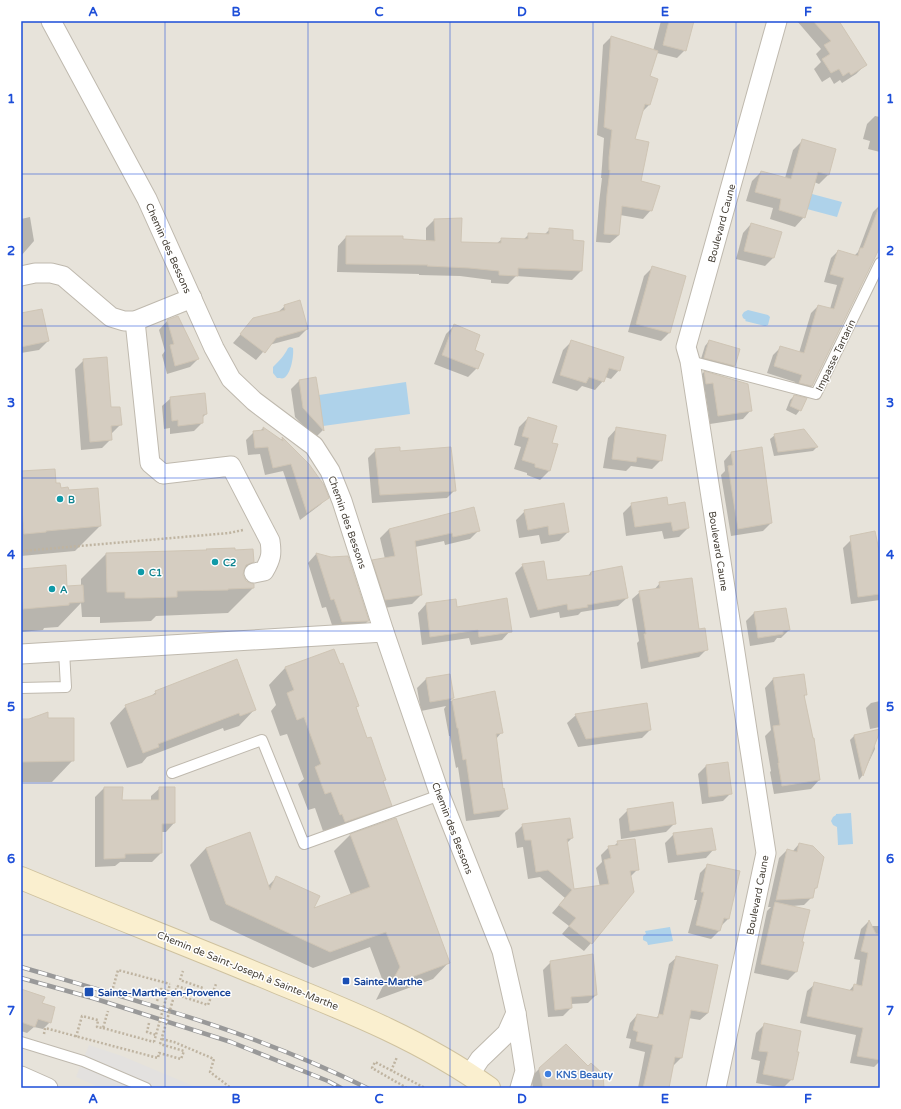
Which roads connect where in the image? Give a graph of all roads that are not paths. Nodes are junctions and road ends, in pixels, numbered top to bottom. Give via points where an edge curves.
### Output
1 (51, 21) edge
2 (777, 21) edge
3 (880, 263) edge
4 (21, 276) edge
5 (192, 298) junction
6 (135, 321) junction
7 (690, 361) junction
8 (254, 573) dead end
9 (384, 632) junction
10 (64, 651) junction
11 (21, 654) edge
12 (21, 688) edge
13 (172, 773) dead end
14 (440, 795) junction
15 (22, 881) edge
16 (516, 1013) junction
17 (21, 1042) edge
18 (470, 1074) junction
19 (21, 1076) edge
20 (48, 1088) edge
21 (146, 1088) edge
22 (489, 1088) edge
23 (520, 1088) edge
24 (716, 1088) edge

1 - 5 street, Chemin des Bessons via 148,199
2 - 7 street, Boulevard Caune via 686,347
3 - 7 lane, Impasse Tartarin via 816,394
4 - 6 street via 35,273 63,276 111,317 124,322
5 - 6 street
5 - 9 street, Chemin des Bessons via 214,348 231,378 254,401 314,446 330,471 342,500
6 - 8 street via 150,463 163,474 231,466 266,533 272,551 270,561 264,570
7 - 24 street, Boulevard Caune via 766,853
9 - 10 street
9 - 14 street, Chemin des Bessons
10 - 11 street
10 - 12 lane via 66,687
13 - 14 lane via 262,740 304,844
14 - 16 street, Chemin des Bessons via 502,951
15 - 18 main road, Chemin de Saint-Joseph à Sainte-Marthe via 345,1010 400,1035
16 - 18 street via 506,1034 480,1059
16 - 23 street, Chemin des Bessons via 525,1071
17 - 21 lane via 83,1061
18 - 22 main road, Chemin de Saint-Joseph à Sainte-Marthe
19 - 20 street

